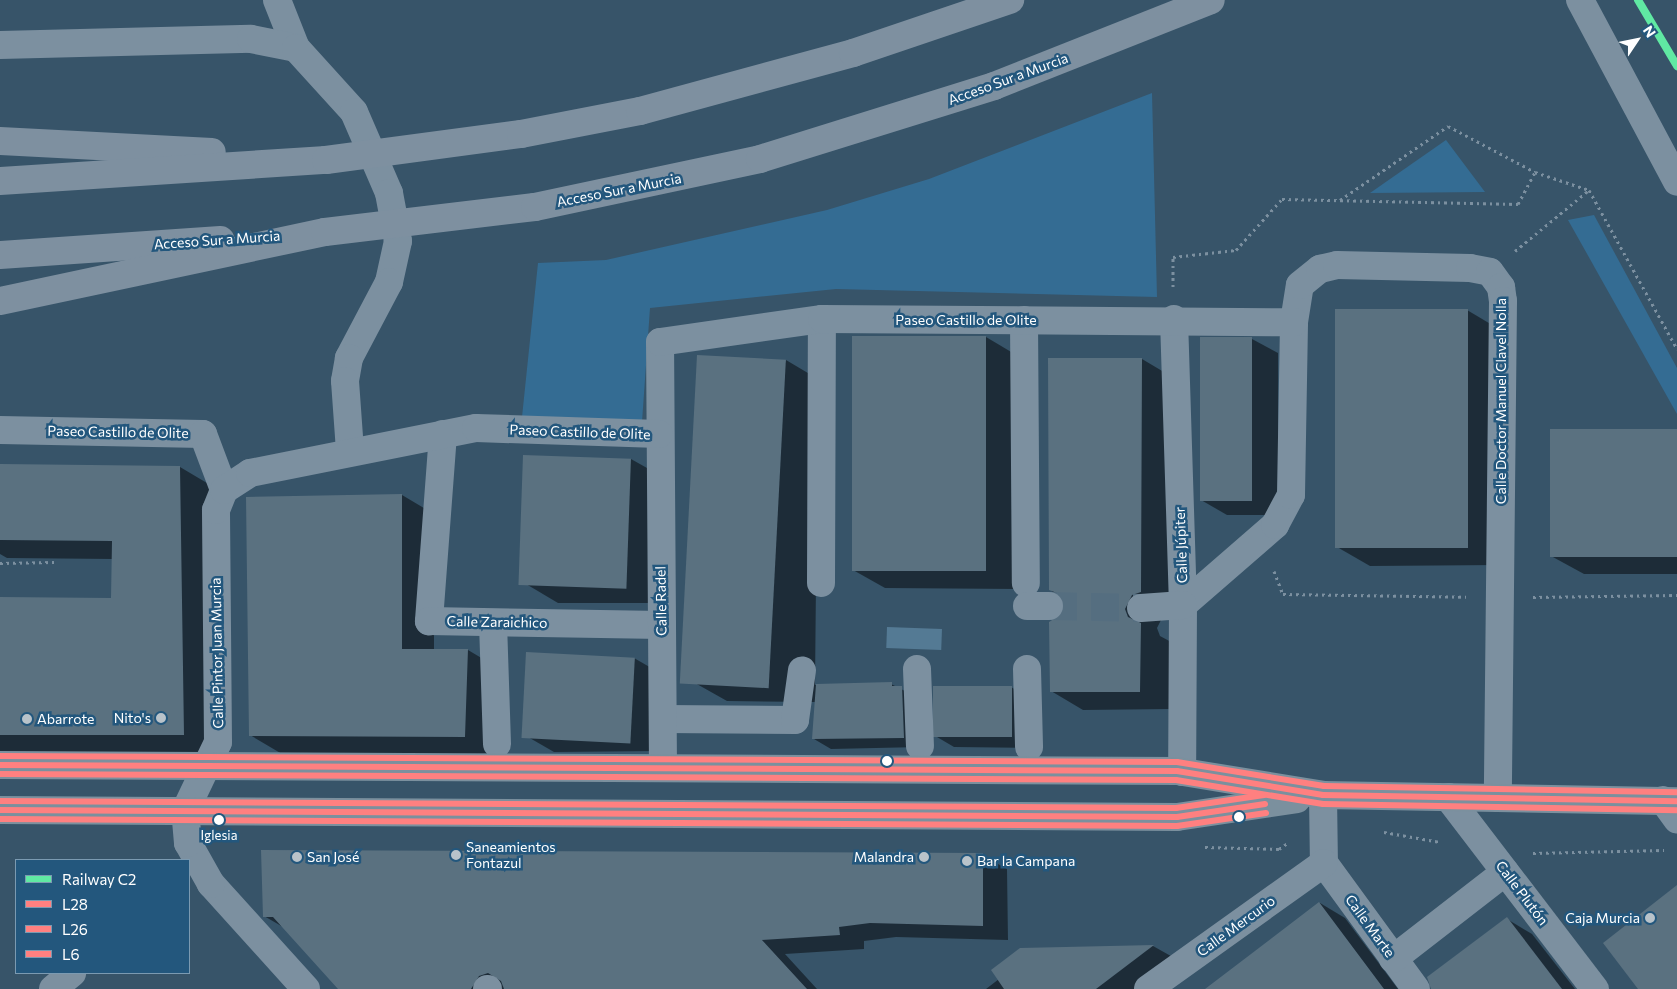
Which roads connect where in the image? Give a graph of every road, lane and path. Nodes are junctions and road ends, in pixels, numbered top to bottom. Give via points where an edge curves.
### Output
1 (278, 0) edge
2 (1010, 0) edge
3 (1211, 0) edge
4 (1580, 0) edge
5 (0, 45) edge
6 (296, 48) junction
7 (0, 141) edge
8 (326, 160) junction
9 (1536, 172) junction
10 (0, 181) edge
11 (1677, 182) edge
12 (1589, 190) junction
13 (1339, 201) junction
14 (325, 232) junction
15 (0, 255) edge
16 (1490, 272) junction
17 (0, 301) edge
18 (822, 319) junction
19 (1174, 319) junction
20 (1024, 320) junction
21 (1294, 322) junction
22 (1677, 349) edge
23 (0, 430) edge
24 (444, 434) junction
25 (659, 434) junction
26 (350, 450) junction
27 (224, 490) junction
28 (1263, 538) junction
29 (54, 562) dead end
30 (0, 563) edge
31 (821, 584) dead end
32 (1677, 595) edge
33 (1034, 598) dead end
34 (1500, 598) junction
35 (1183, 605) junction
36 (1141, 608) tunnel mouth
37 (493, 623) junction
38 (662, 625) junction
39 (1027, 669) dead end
40 (802, 670) dead end
41 (917, 670) dead end
42 (663, 719) junction
43 (497, 744) dead end
44 (920, 746) dead end
45 (1029, 747) dead end
46 (0, 765) edge
47 (206, 767) junction
48 (663, 768) junction
49 (1182, 772) junction
50 (1323, 795) junction
51 (1448, 797) junction
52 (1498, 798) junction
53 (1672, 807) edge
54 (0, 810) edge
55 (185, 811) junction
56 (1324, 863) junction
57 (192, 867) edge
58 (1505, 872) junction
59 (1394, 959) junction
60 (71, 974) edge
61 (1410, 987) edge
62 (54, 989) edge
63 (306, 989) edge
64 (1148, 989) edge
65 (1595, 989) edge

1 - 6 street
2 - 8 highway, bridge via 853,53 640,111 521,134
3 - 14 highway, Acceso Sur a Murcia, bridge via 994,86 760,159 535,207
4 - 11 street
5 - 6 street via 251,39
6 - 26 street via 354,112 389,193 398,241 389,282 349,358 345,381
7 - 8 highway
8 - 10 highway
9 - 12 path
9 - 13 path via 1518,204
9 - 13 path via 1448,126
12 - 16 path
12 - 22 path
13 - 19 path via 1282,199 1236,250 1173,257
14 - 15 highway, Acceso Sur a Murcia
14 - 17 highway
16 - 21 street via 1470,268 1328,266 1300,285
16 - 34 street, Calle Doctor Manuel Clavel Nolla via 1501,288 1503,301
18 - 20 street, Paseo Castillo de Olite
18 - 25 street, Paseo Castillo de Olite via 660,342
18 - 31 street
19 - 20 street, Paseo Castillo de Olite
19 - 21 street, Paseo Castillo de Olite
19 - 35 street, Calle Júpiter
20 - 33 street
21 - 28 street via 1291,495 1275,525
23 - 27 street, Paseo Castillo de Olite via 203,434
24 - 25 street, Paseo Castillo de Olite via 476,428
24 - 26 street, Paseo Castillo de Olite
24 - 37 street, Calle Zaraichico via 430,620
25 - 38 street, Calle Radel
26 - 27 street, Paseo Castillo de Olite via 250,473
27 - 47 street, Calle Pintor Juan Murcia via 216,510 218,742
28 - 34 path via 1283,594
28 - 35 street
29 - 30 path
32 - 34 path
34 - 52 street, Calle Doctor Manuel Clavel Nolla
35 - 36 street
35 - 49 street, Calle Júpiter
37 - 38 street, Calle Zaraichico
37 - 43 street
38 - 42 street, Calle Radel
39 - 45 street
40 - 42 street via 795,720
41 - 44 street
42 - 48 street, Calle Radel
46 - 47 main road
47 - 48 main road
47 - 55 street, Calle Pintor Juan Murcia
48 - 49 main road
49 - 50 main road
50 - 51 main road
50 - 55 main road via 1177,817
50 - 56 street
51 - 52 main road
51 - 58 street, Calle Plutón
52 - 53 main road
54 - 55 main road
55 - 57 street
56 - 59 street, Calle Marte
56 - 64 street, Calle Mercurio
57 - 63 street
58 - 59 street
58 - 65 street, Calle Plutón
59 - 61 street, Calle Marte
60 - 62 street

